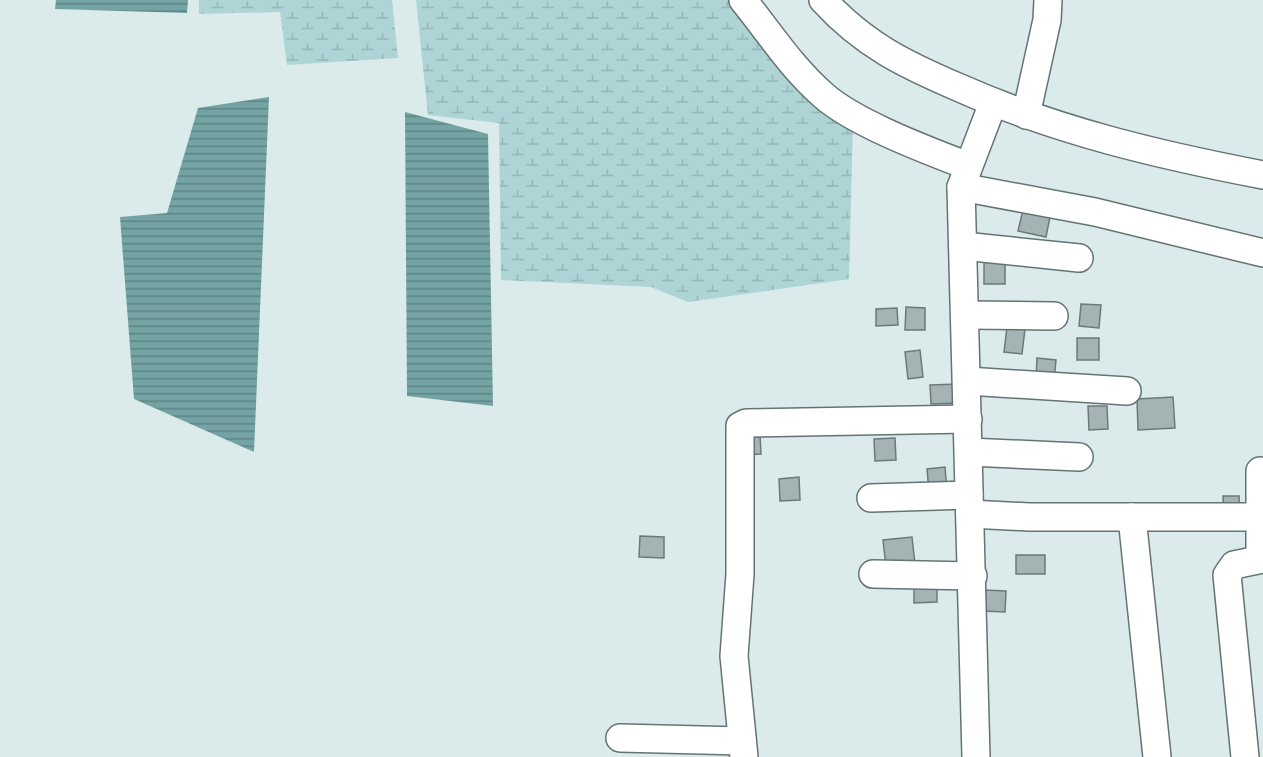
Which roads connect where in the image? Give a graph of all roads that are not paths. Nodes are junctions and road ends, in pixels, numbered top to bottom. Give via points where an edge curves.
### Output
1 (743, 0) edge
2 (823, 0) edge
3 (1048, 0) edge
4 (991, 107) junction
5 (1026, 115) junction
6 (969, 165) junction
7 (1263, 175) edge
8 (963, 246) junction
9 (1263, 253) edge
10 (1079, 258) dead end
11 (965, 315) junction
12 (1054, 316) dead end
13 (967, 381) junction
14 (1127, 391) dead end
15 (968, 419) junction
16 (969, 452) junction
17 (1079, 457) dead end
18 (1260, 471) dead end
19 (871, 498) dead end
20 (970, 504) junction
21 (1132, 517) junction
22 (1260, 517) junction
23 (1263, 559) edge
24 (873, 574) dead end
25 (973, 576) junction
26 (620, 738) dead end
27 (743, 749) edge
28 (976, 757) edge
29 (1157, 757) edge
30 (1245, 757) edge

1 - 6 street via 776,45 823,96 920,147
2 - 4 street via 890,57
3 - 5 street
4 - 5 street
4 - 6 street
5 - 7 street via 1179,159
6 - 8 street
6 - 9 street via 1095,212
8 - 10 street
8 - 11 street
11 - 12 street
11 - 13 street
13 - 14 street
13 - 15 street
15 - 16 street
15 - 27 street via 740,426 740,574 734,656
16 - 17 street
16 - 20 street
18 - 22 street
19 - 20 street
20 - 21 street
20 - 25 street
21 - 22 street
21 - 29 street
22 - 23 street
23 - 30 street via 1234,565 1227,575
24 - 25 street
25 - 28 street
26 - 27 street

